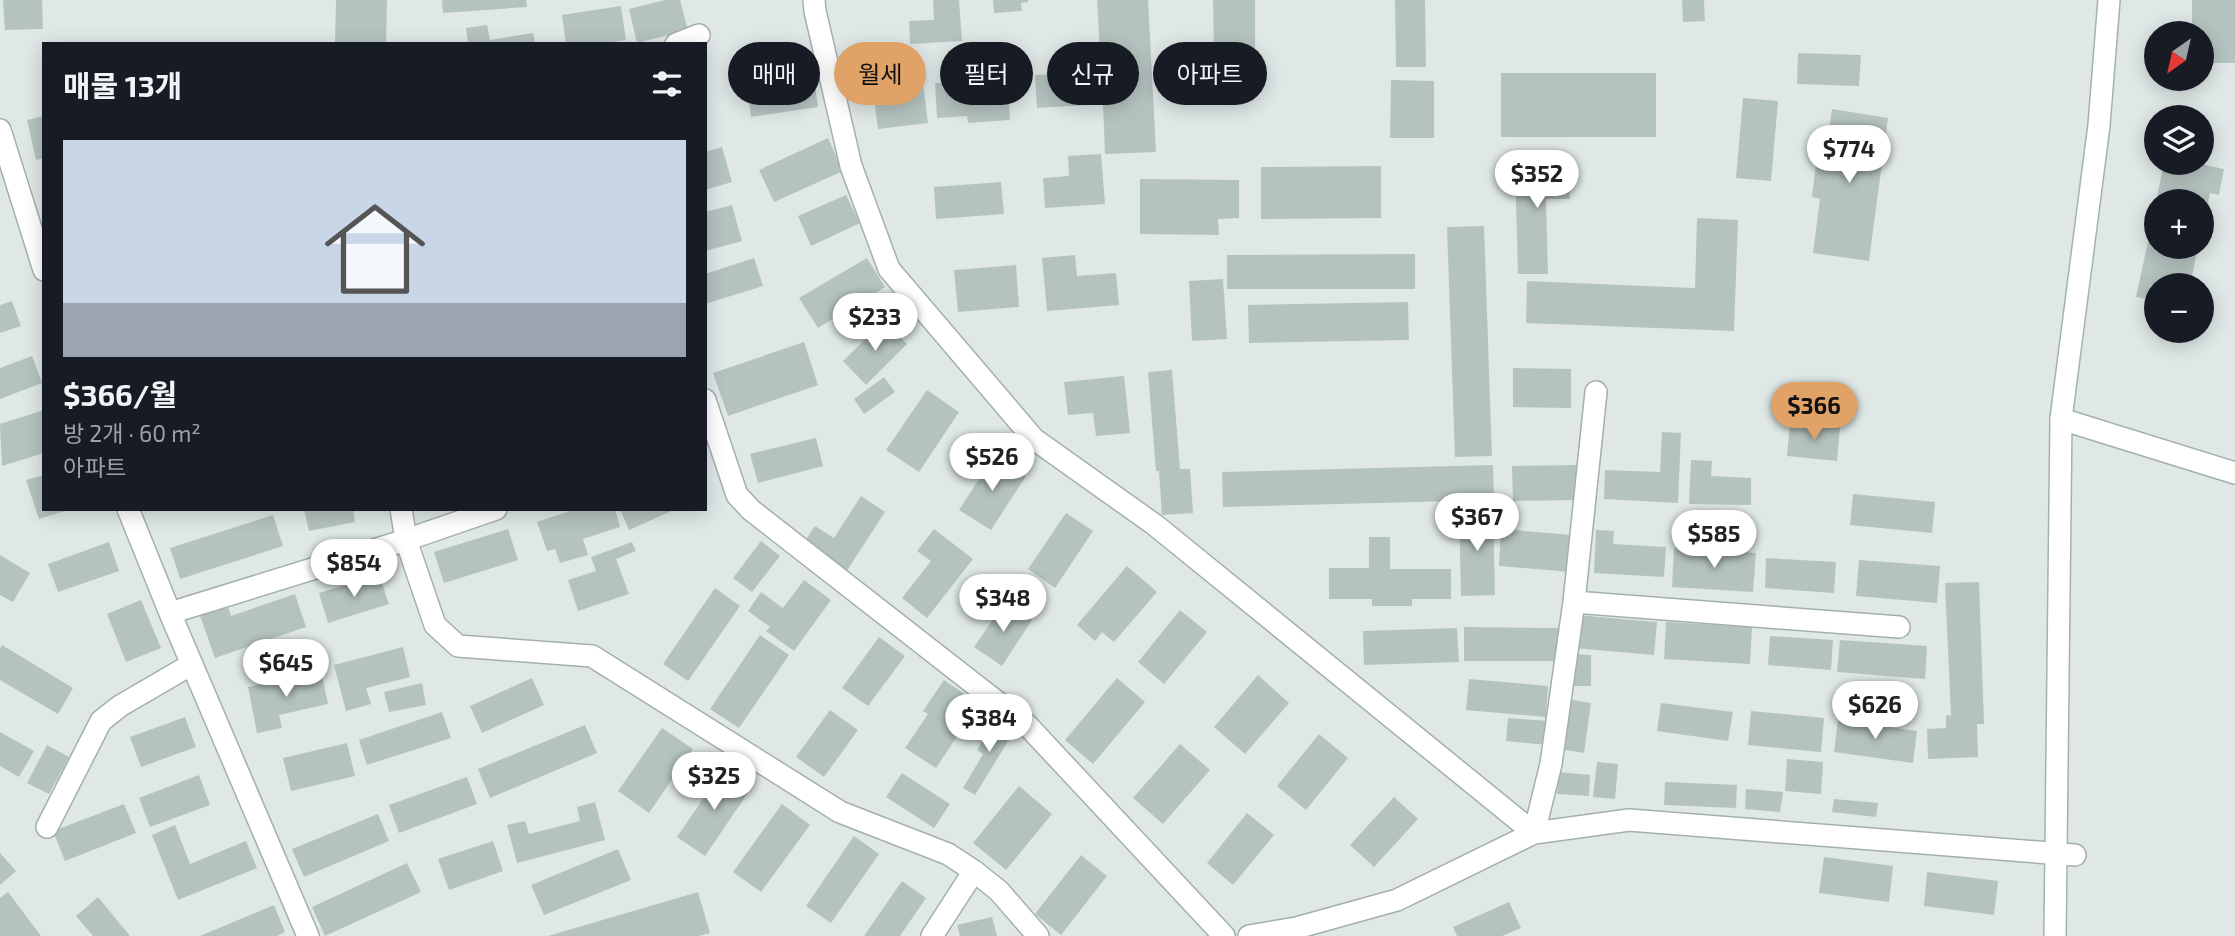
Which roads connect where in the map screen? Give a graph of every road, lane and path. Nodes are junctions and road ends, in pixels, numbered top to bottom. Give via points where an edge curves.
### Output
1 (814, 0) edge
2 (2109, 0) edge
3 (699, 35) dead end
4 (681, 42) edge
5 (0, 130) edge
6 (42, 264) edge
7 (1596, 392) dead end
8 (707, 414) edge
9 (2062, 419) junction
10 (710, 435) edge
11 (2235, 473) edge
12 (129, 511) edge
13 (401, 511) edge
14 (490, 511) edge
15 (406, 540) junction
16 (1574, 602) junction
17 (170, 613) junction
18 (1899, 627) dead end
19 (192, 664) junction
20 (47, 827) dead end
21 (1534, 833) junction
22 (2075, 855) dead end
23 (974, 871) junction
24 (1298, 932) edge
25 (308, 936) edge
26 (932, 936) edge
27 (1038, 936) edge
28 (1224, 936) edge
29 (1249, 936) edge
30 (2055, 936) edge

1 - 21 street via 851,166 889,269 1034,439 1155,525
2 - 9 street via 2099,125
3 - 4 street
5 - 6 street
7 - 16 street
8 - 10 street
9 - 11 street
9 - 30 street
10 - 28 street via 737,495 751,510 1028,726
12 - 17 street
13 - 15 street
14 - 15 street
15 - 17 street
15 - 23 street via 435,625 458,646 592,656 840,812 947,854
16 - 18 street
16 - 21 street via 1551,764
17 - 19 street
19 - 20 street via 101,721
19 - 25 street
21 - 22 street via 1629,820
21 - 24 street via 1397,900
23 - 26 street
23 - 27 street via 999,891
24 - 29 street

